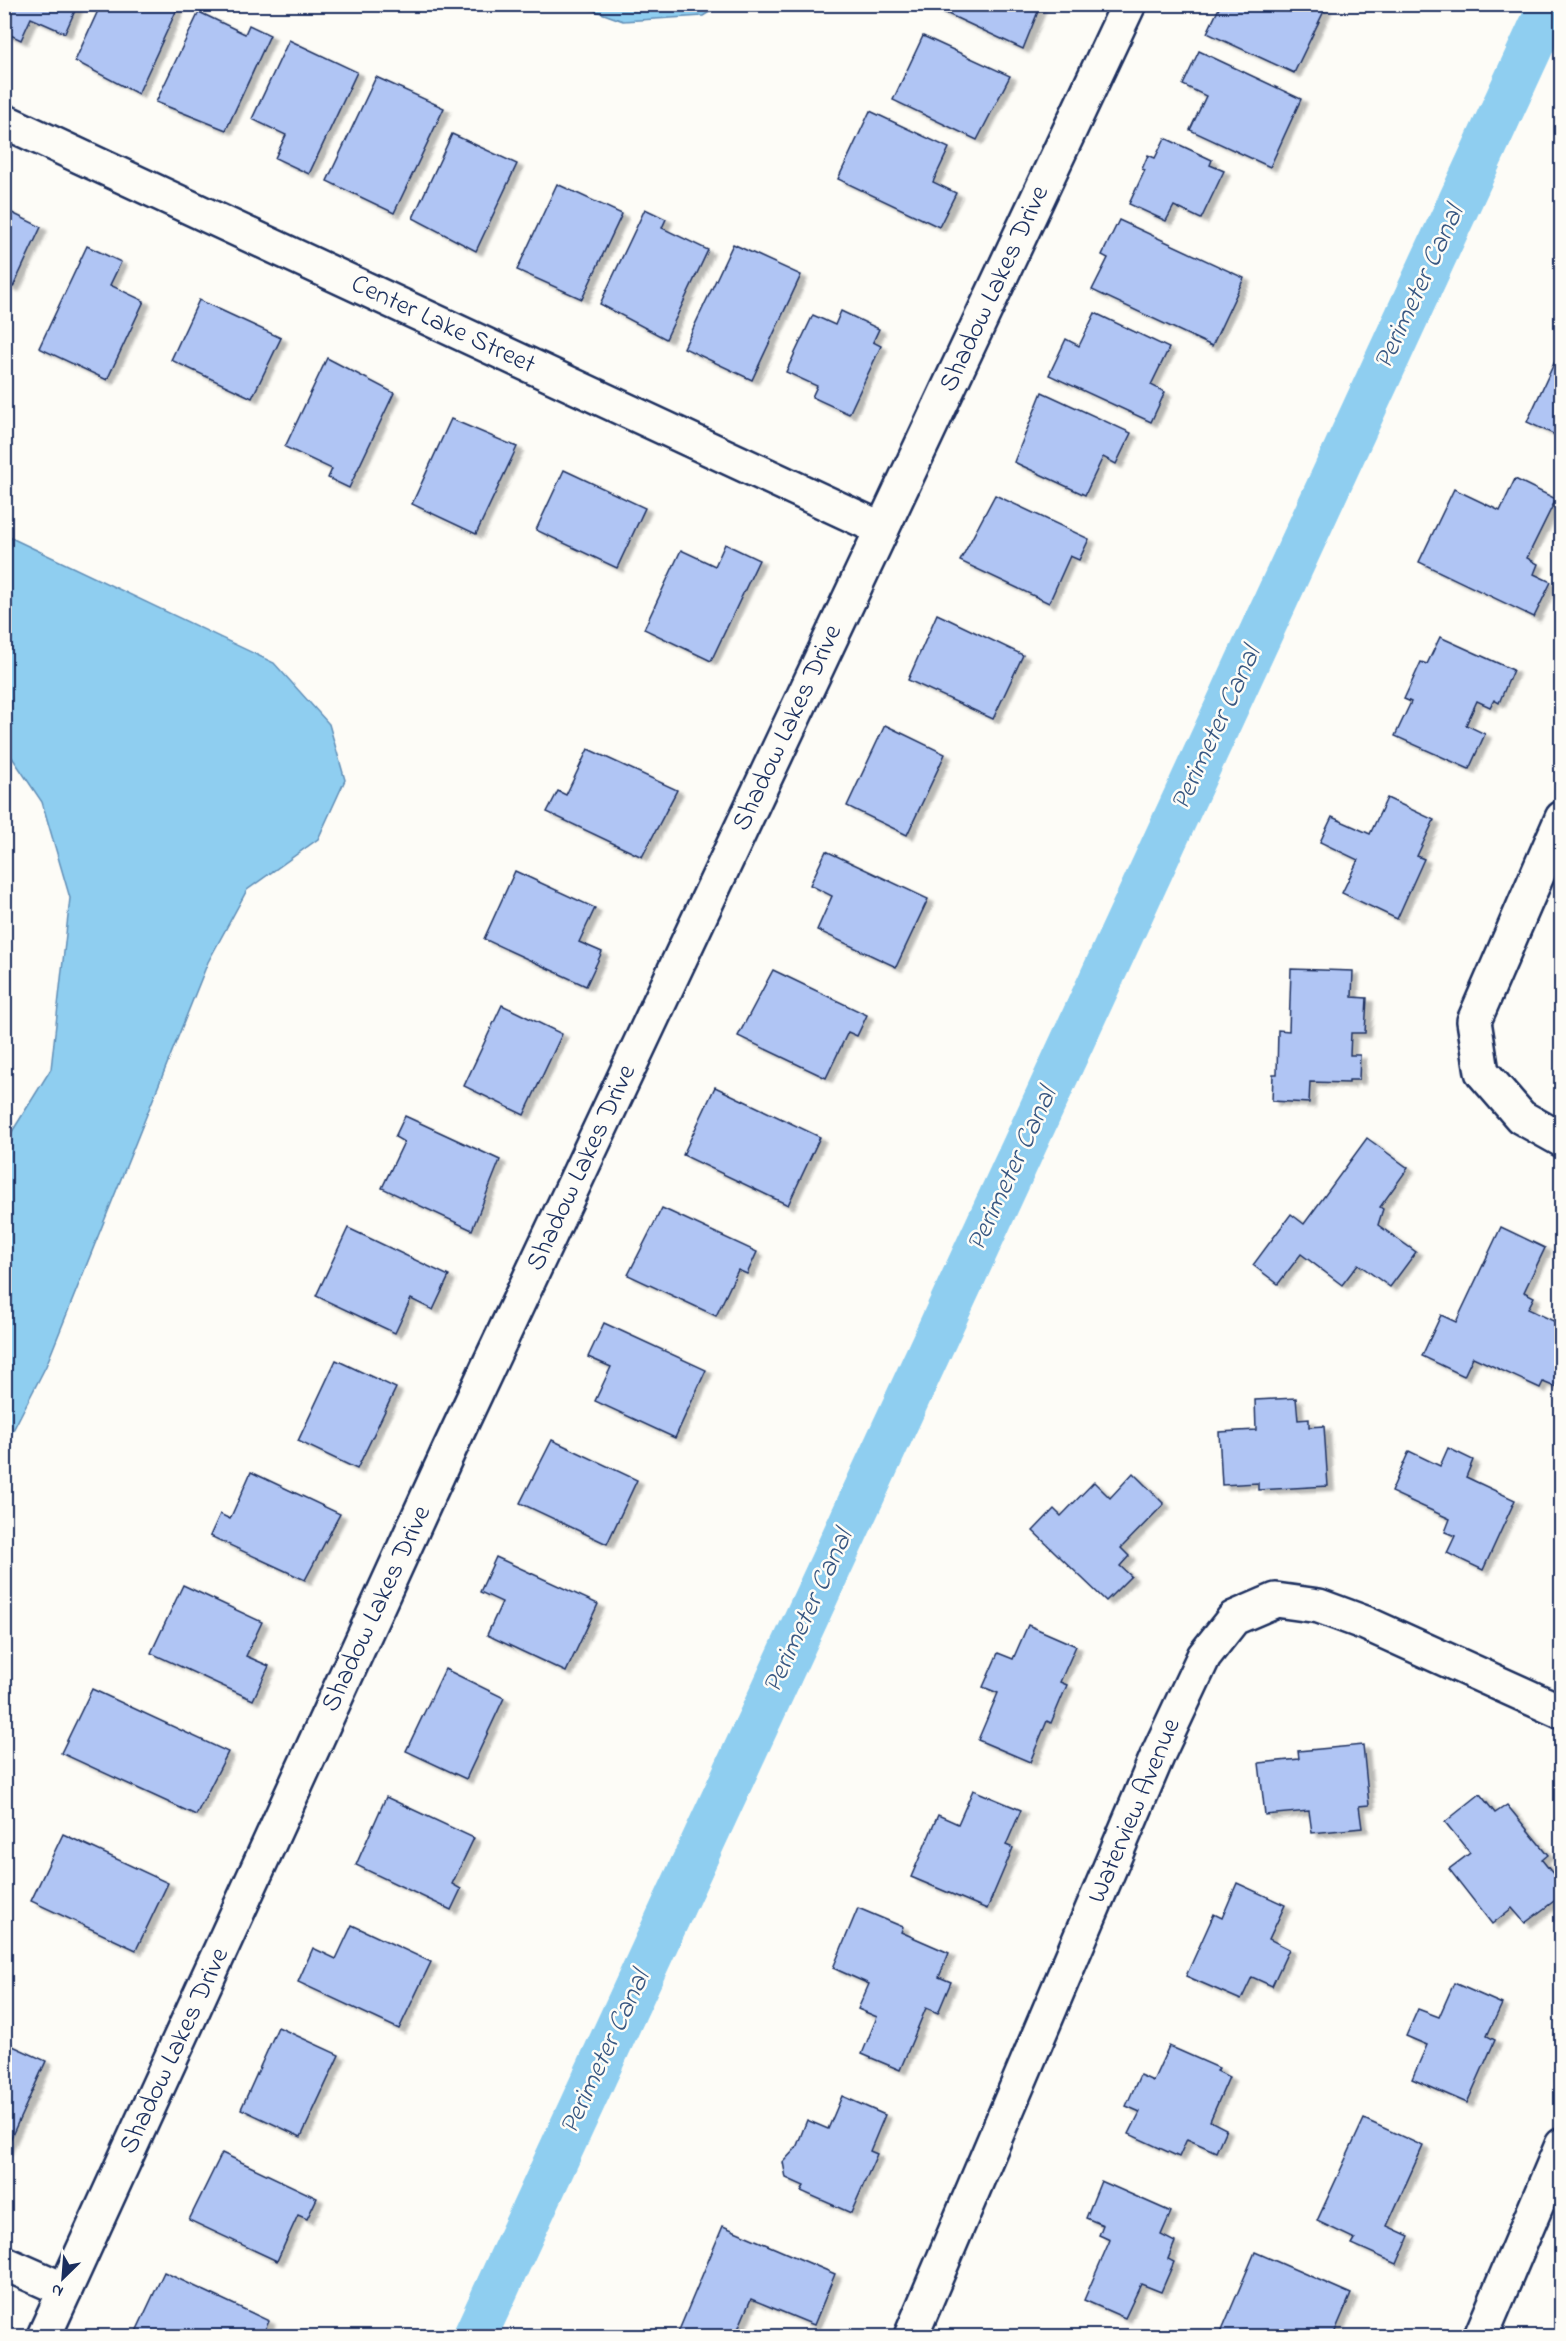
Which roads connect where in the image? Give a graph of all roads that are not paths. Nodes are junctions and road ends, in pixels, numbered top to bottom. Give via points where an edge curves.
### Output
1 (1129, 4) edge
2 (4, 121) edge
3 (882, 529) junction
4 (1562, 818) edge
5 (1562, 1140) edge
6 (1562, 1712) edge
7 (1562, 2145) edge
8 (4, 2263) edge
9 (65, 2290) junction
10 (44, 2337) edge
11 (911, 2337) edge
12 (1481, 2337) edge

1 - 3 street, Shadow Lakes Drive
2 - 3 street, Center Lake Street
3 - 9 street, Shadow Lakes Drive via 449,1450
4 - 5 street via 1474,1021 1482,1072 1521,1117
6 - 11 street, Waterview Avenue via 1319,1606 1276,1600 1234,1618 1204,1656 1159,1752
7 - 12 street
8 - 9 street
9 - 10 street, Shadow Lakes Drive

